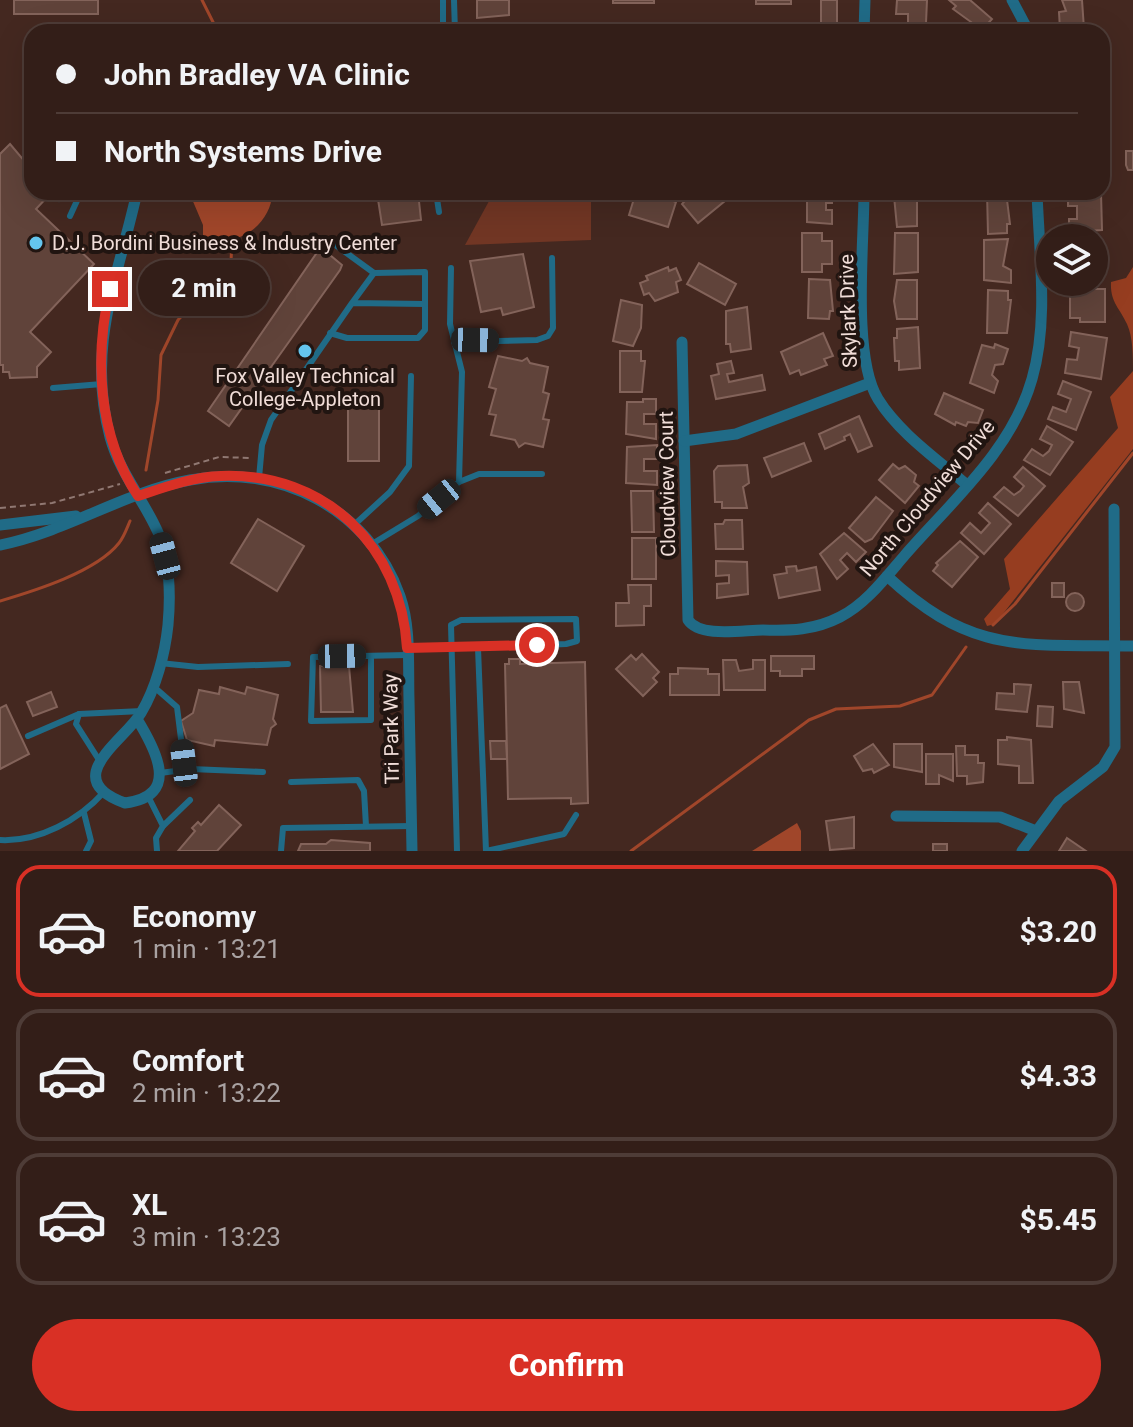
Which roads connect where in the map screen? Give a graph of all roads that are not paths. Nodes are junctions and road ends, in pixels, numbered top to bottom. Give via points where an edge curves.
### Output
1 (443, 0) edge
2 (454, 0) edge
3 (865, 0) edge
4 (1012, 0) edge
5 (443, 24) edge
6 (455, 24) edge
7 (864, 24) edge
8 (1025, 24) edge
9 (77, 200) edge
10 (135, 200) edge
11 (437, 200) edge
12 (864, 200) edge
13 (1037, 200) edge
14 (439, 212) dead end
15 (70, 216) dead end
16 (330, 241) dead end
17 (552, 258) dead end
18 (451, 268) dead end
19 (374, 273) junction
20 (352, 303) junction
21 (425, 304) junction
22 (330, 333) junction
23 (454, 342) junction
24 (682, 342) dead end
25 (411, 376) dead end
26 (870, 383) junction
27 (102, 384) junction
28 (53, 388) dead end
29 (684, 441) junction
30 (542, 474) dead end
31 (259, 478) junction
32 (459, 482) junction
33 (967, 485) junction
34 (138, 496) junction
35 (1114, 509) dead end
36 (84, 515) junction
37 (0, 525) edge
38 (354, 525) junction
39 (372, 544) junction
40 (0, 545) edge
41 (887, 576) junction
42 (691, 625) joint
43 (1117, 645) junction
44 (1133, 646) edge
45 (451, 647) junction
46 (478, 648) junction
47 (407, 652) junction
48 (371, 656) junction
49 (160, 663) junction
50 (288, 664) dead end
51 (153, 686) junction
52 (79, 714) junction
53 (140, 715) junction
54 (28, 736) dead end
55 (99, 760) junction
56 (191, 769) junction
57 (263, 772) dead end
58 (160, 773) junction
59 (291, 782) dead end
60 (104, 792) junction
61 (148, 796) junction
62 (190, 800) dead end
63 (84, 813) junction
64 (576, 815) dead end
65 (896, 816) dead end
66 (163, 826) junction
67 (366, 826) junction
68 (412, 826) junction
69 (1036, 831) junction
70 (0, 840) edge
71 (86, 851) edge
72 (157, 851) edge
73 (281, 851) edge
74 (412, 851) edge
75 (457, 851) edge
76 (486, 851) edge
77 (1022, 851) edge

1 - 5 lane
2 - 6 lane
3 - 7 street
4 - 8 street
9 - 15 lane
10 - 27 street via 106,308
11 - 14 lane
12 - 26 street, Skylark Drive via 863,334
13 - 33 street, North Cloudview Drive via 1040,326 1034,372 1015,422
16 - 19 lane
17 - 23 lane via 553,328 548,336
18 - 23 lane
19 - 20 lane
19 - 21 lane via 425,272
20 - 21 lane
20 - 22 lane
21 - 22 lane via 425,330 418,338 347,338
22 - 31 lane via 271,420
23 - 32 lane via 462,372
24 - 29 street, Cloudview Court
25 - 38 lane via 409,466
26 - 29 street via 736,434
26 - 33 street, Skylark Drive via 891,415
27 - 28 lane
27 - 34 street via 111,438
29 - 42 street, Cloudview Court
30 - 32 lane via 479,474
31 - 34 street, Tri Park Way via 190,480
31 - 38 street, Tri Park Way via 314,496
32 - 39 lane
33 - 41 street, North Cloudview Drive
34 - 36 street, Tri Park Way
34 - 49 street via 160,537 168,576 169,615
35 - 43 street
36 - 37 street, Tri Park Way
36 - 40 street, Tri Park Way via 44,534
38 - 39 street, Tri Park Way
39 - 47 street, Tri Park Way via 400,597
41 - 42 street, North Cloudview Drive via 852,610 811,628 708,630
41 - 43 street via 931,612 973,634 1013,643
43 - 44 street
43 - 69 street via 1117,736 1112,756 1059,801
45 - 46 lane
45 - 46 lane via 451,625 461,620 576,619 579,631 577,641 566,644
45 - 47 lane
45 - 75 lane
46 - 76 lane
47 - 48 lane
47 - 68 street, Tri Park Way
48 - 48 lane via 313,657 311,721 371,720
49 - 50 lane
49 - 51 street
51 - 53 street
51 - 56 lane via 177,707 184,763
52 - 53 lane
52 - 54 lane
52 - 55 lane via 76,724
53 - 55 street
53 - 58 street
55 - 60 street via 97,776
56 - 57 lane
56 - 58 lane
58 - 61 street
59 - 67 lane via 358,780 364,791
60 - 61 street via 125,803
60 - 63 lane
61 - 66 lane
62 - 66 lane
63 - 70 lane via 15,841
63 - 71 lane via 91,841
64 - 76 lane via 564,834
65 - 69 street via 1000,817
66 - 72 lane via 156,838
67 - 68 lane
67 - 73 lane via 283,828
68 - 74 street, Tri Park Way
69 - 77 street

